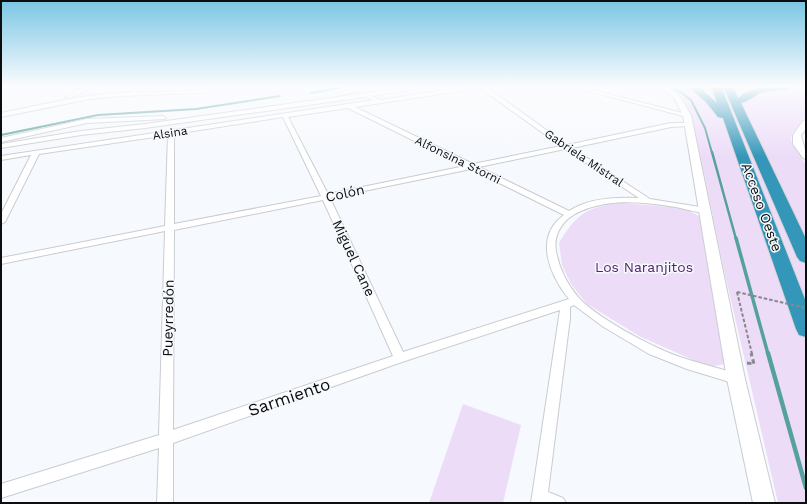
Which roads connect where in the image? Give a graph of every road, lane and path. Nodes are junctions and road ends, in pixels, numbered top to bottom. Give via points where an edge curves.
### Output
1 (27, 110) edge
2 (222, 110) edge
3 (262, 110) edge
4 (326, 110) edge
5 (355, 110) edge
6 (514, 110) edge
7 (652, 110) edge
8 (683, 110) edge
9 (719, 110) edge
10 (725, 110) edge
11 (739, 110) edge
12 (744, 110) edge
13 (1, 115) edge
14 (285, 116) junction
15 (110, 120) junction
16 (688, 120) junction
17 (806, 122) edge
18 (746, 124) junction
19 (55, 127) junction
20 (100, 130) junction
21 (171, 133) junction
22 (47, 138) junction
23 (1, 140) edge
24 (738, 142) junction
25 (802, 144) edge
26 (1, 146) edge
27 (565, 146) junction
28 (36, 153) junction
29 (806, 156) edge
30 (1, 158) edge
31 (472, 166) junction
32 (326, 197) junction
33 (649, 202) junction
34 (706, 210) junction
35 (568, 214) junction
36 (1, 222) edge
37 (170, 228) junction
38 (806, 257) edge
39 (1, 261) edge
40 (571, 304) junction
41 (806, 308) edge
42 (806, 328) edge
43 (400, 358) junction
44 (732, 359) junction
45 (736, 379) junction
46 (166, 439) junction
47 (1, 491) edge
48 (540, 500) edge
49 (165, 503) edge
50 (558, 503) edge
51 (764, 503) edge

1 - 13 street
2 - 15 street via 170,118
3 - 20 street
4 - 14 street, Alsina
5 - 31 street, Alfonsina Storni
6 - 27 street, Gabriela Mistral
7 - 16 street
8 - 16 street
9 - 24 highway
10 - 24 highway, Acceso Oeste
11 - 18 highway, Acceso Oeste
12 - 18 highway
14 - 21 street, Alsina
14 - 32 street, Miguel Cane
15 - 19 street
15 - 20 street via 111,124 108,127
16 - 27 street, Colón
16 - 34 street
17 - 25 street via 797,135
18 - 38 highway, Acceso Oeste
19 - 22 street via 42,135
19 - 23 street
20 - 22 street
21 - 28 street, Alsina
21 - 37 street, Pueyrredón
22 - 26 street
24 - 42 highway, Acceso Oeste
25 - 29 street
27 - 31 street, Colón
27 - 33 street, Gabriela Mistral
28 - 30 street, Alsina
28 - 36 street
31 - 32 street, Colón
31 - 35 street, Alfonsina Storni
32 - 37 street, Colón
32 - 43 street, Miguel Cane
33 - 34 street
33 - 35 street via 600,202
34 - 44 street
35 - 40 street via 555,227 550,241 553,263
37 - 39 street, Colón
37 - 46 street, Pueyrredón
40 - 43 street, Sarmiento
40 - 45 street via 654,352 680,363
40 - 48 street via 565,318
41 - 44 path, bridge via 737,292 754,364
43 - 46 street, Sarmiento
44 - 45 street
45 - 51 street
46 - 47 street, Sarmiento
46 - 49 street, Pueyrredón
48 - 50 street

